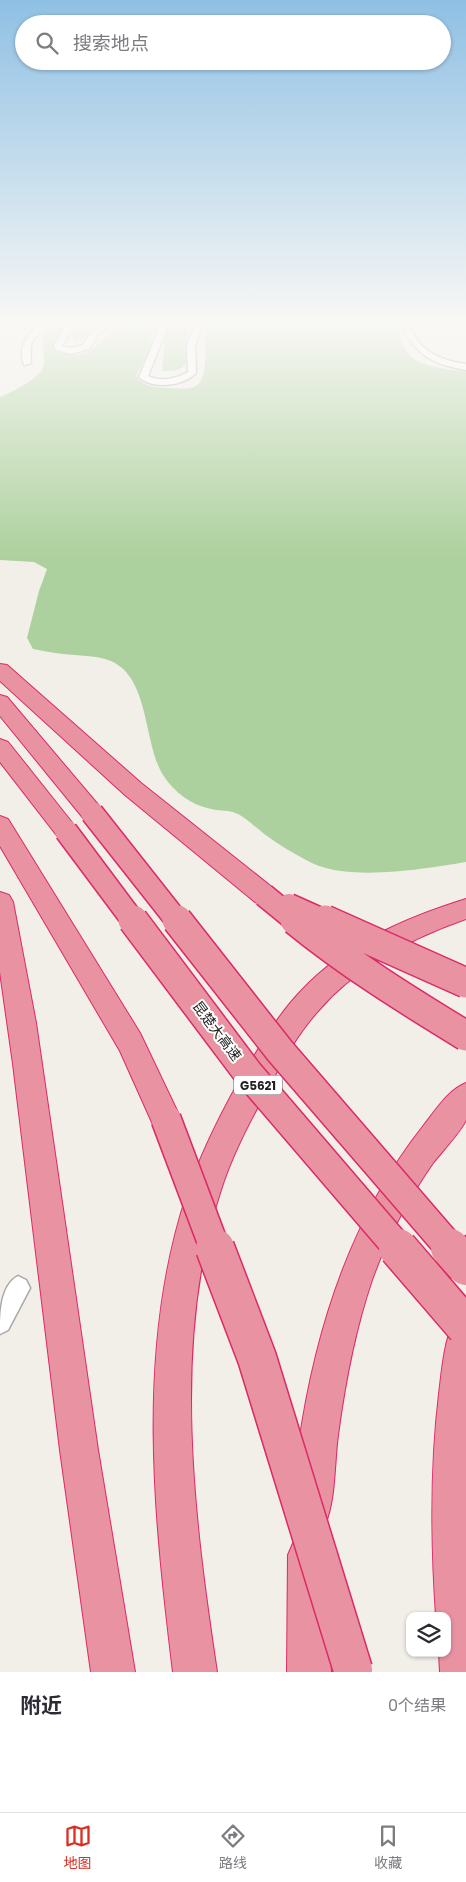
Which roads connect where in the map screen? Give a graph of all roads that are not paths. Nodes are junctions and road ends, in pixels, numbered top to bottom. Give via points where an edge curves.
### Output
1 (0, 670) edge
2 (0, 702) edge
3 (0, 747) edge
4 (0, 825) edge
5 (264, 896) junction
6 (0, 902) edge
7 (466, 909) edge
8 (466, 983) edge
9 (466, 1036) edge
10 (466, 1098) edge
11 (466, 1266) edge
12 (18, 1288) dead end
13 (0, 1322) edge
14 (466, 1327) edge
15 (466, 1332) edge
16 (353, 1671) edge
17 (112, 1672) edge
18 (195, 1672) edge
19 (309, 1672) edge
20 (462, 1672) edge

1 - 5 highway via 133,789
2 - 11 highway, G5621, bridge via 280,1051
3 - 14 highway, 昆楚大高速 / G5621, bridge via 248,1073
4 - 16 highway, bridge via 130,1042 166,1119 257,1358
5 - 8 highway, bridge
5 - 9 highway, bridge via 393,992
6 - 17 highway via 27,1062
7 - 18 highway, bridge via 426,924 363,955 316,994 287,1030 235,1119 202,1197 180,1294 173,1406 173,1469
10 - 19 highway, bridge via 435,1133 385,1211 368,1249 340,1336 319,1439 308,1561
12 - 13 lane
15 - 20 highway via 457,1380 452,1476 452,1557

